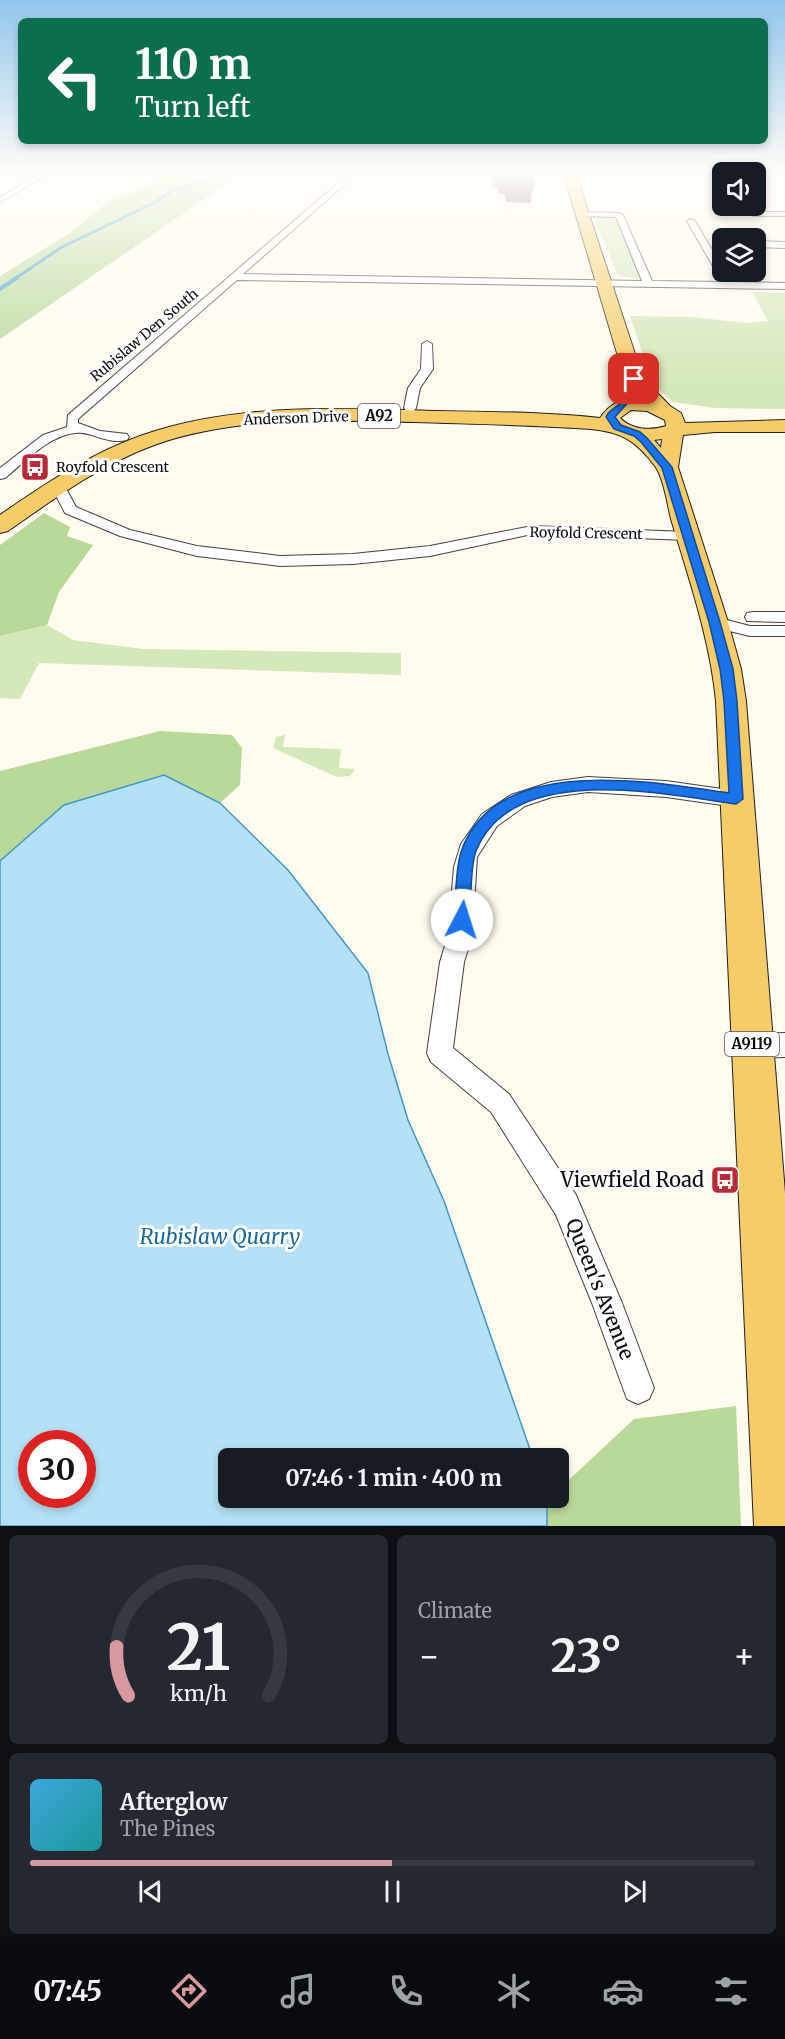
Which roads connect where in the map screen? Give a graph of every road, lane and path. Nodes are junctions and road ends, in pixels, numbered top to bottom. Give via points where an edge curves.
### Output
1 (275, 243) edge
2 (591, 243) edge
3 (631, 243) edge
4 (710, 243) edge
5 (766, 244) edge
6 (785, 245) edge
7 (235, 278) junction
8 (604, 283) junction
9 (648, 283) junction
10 (728, 285) junction
11 (785, 286) edge
12 (426, 344) dead end
13 (634, 380) junction
14 (410, 408) junction
15 (662, 409) junction
16 (785, 416) edge
17 (623, 419) junction
18 (785, 426) edge
19 (78, 428) junction
20 (673, 430) junction
21 (123, 437) junction
22 (667, 467) junction
23 (0, 475) edge
24 (58, 486) junction
25 (0, 502) edge
26 (96, 523) junction
27 (0, 526) edge
28 (82, 533) dead end
29 (687, 536) junction
30 (785, 617) edge
31 (715, 622) junction
32 (785, 631) edge
33 (736, 799) junction
34 (769, 1045) edge
35 (638, 1388) dead end
36 (783, 1526) edge

1 - 7 street, Rubislaw Den South
2 - 8 main road
3 - 9 street
4 - 10 street
5 - 6 street
7 - 8 street
7 - 19 street, Rubislaw Den South via 76,413 71,421
8 - 9 street
8 - 13 main road
9 - 10 street
10 - 11 street
12 - 14 street via 427,369 414,388
13 - 15 main road
13 - 17 main road
14 - 17 main road, Anderson Drive / A92 via 566,413
14 - 21 main road, Anderson Drive / A92 via 260,408 192,418
15 - 16 main road, A92
15 - 17 main road, A92 via 646,405
15 - 20 main road via 677,422
17 - 20 main road, A92 via 657,435
17 - 22 main road, A9119
17 - 24 main road, Anderson Drive / A92 via 594,423 316,414 255,417 152,440 112,456
18 - 20 main road, A92
19 - 21 street via 109,438
19 - 23 street via 48,438
20 - 22 main road, A9119
21 - 25 main road, Anderson Drive / A92 via 59,465
22 - 29 main road, A9119
24 - 26 street, Royfold Crescent via 70,510
24 - 27 main road, Anderson Drive / A92
26 - 28 street
26 - 29 street, Royfold Crescent via 197,550 280,561 430,551 532,530
29 - 31 main road, A9119
30 - 31 street
31 - 32 street via 750,631
31 - 33 main road, A9119 via 731,701
33 - 34 main road, A9119
33 - 35 street, Queen's Avenue via 651,788 556,787 518,799 485,823 468,852 460,939 452,959 440,1053 500,1103 566,1205
34 - 36 main road, A9119

